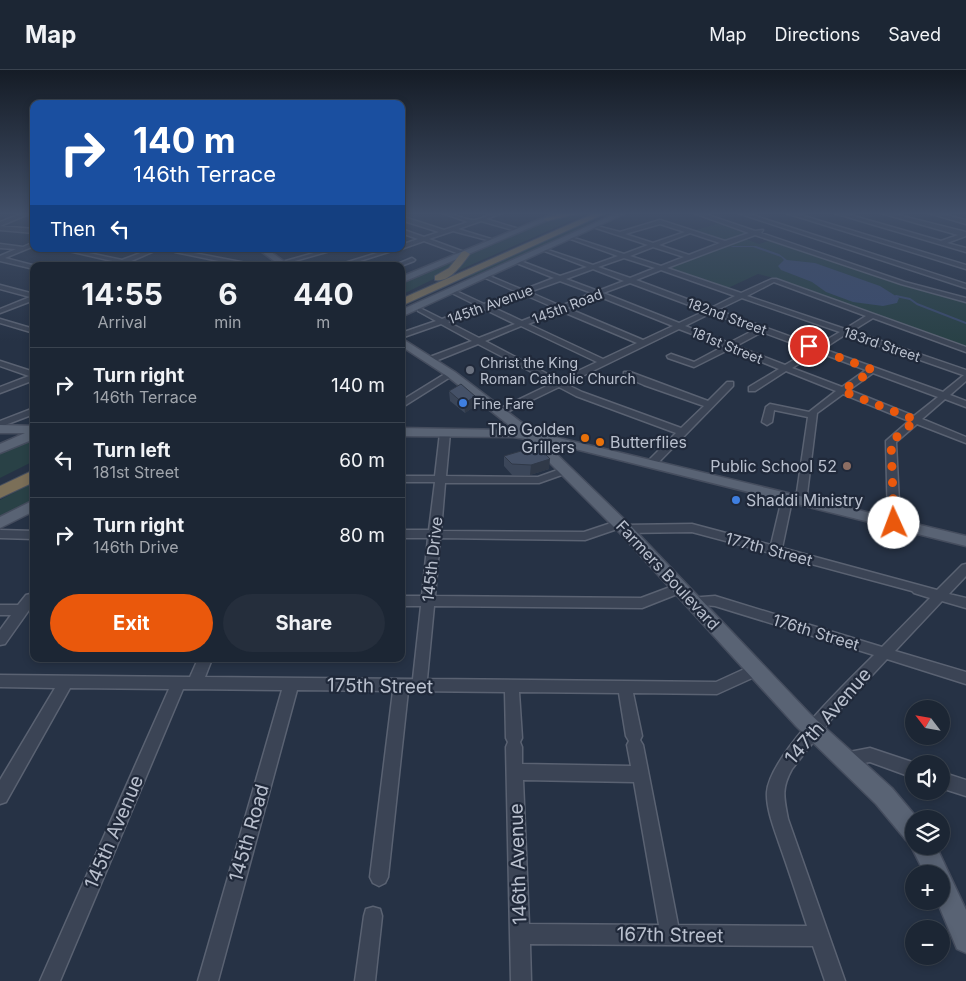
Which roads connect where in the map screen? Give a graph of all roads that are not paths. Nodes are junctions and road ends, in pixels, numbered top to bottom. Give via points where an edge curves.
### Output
1 (93, 256) edge
2 (139, 256) edge
3 (198, 256) edge
4 (314, 256) edge
5 (372, 256) edge
6 (461, 256) edge
7 (464, 256) edge
8 (500, 256) edge
9 (504, 256) edge
10 (530, 256) edge
11 (561, 256) edge
12 (623, 256) edge
13 (626, 256) edge
14 (685, 256) edge
15 (694, 256) edge
16 (831, 256) edge
17 (874, 256) edge
18 (927, 256) edge
19 (0, 257) edge
20 (690, 257) junction
21 (898, 257) dead end
22 (412, 260) dead end
23 (888, 260) junction
24 (123, 262) joint
25 (231, 262) edge
26 (293, 262) edge
27 (351, 262) edge
28 (516, 262) junction
29 (405, 263) edge
30 (879, 264) dead end
31 (30, 266) edge
32 (592, 267) junction
33 (966, 267) edge
34 (662, 268) junction
35 (485, 276) junction
36 (405, 278) edge
37 (560, 279) junction
38 (631, 280) junction
39 (966, 286) edge
40 (0, 287) edge
41 (944, 287) dead end
42 (452, 291) junction
43 (523, 292) junction
44 (597, 294) junction
45 (30, 296) edge
46 (743, 296) junction
47 (405, 298) edge
48 (30, 299) edge
49 (405, 299) edge
50 (405, 299) edge
51 (405, 299) edge
52 (966, 299) edge
53 (484, 306) junction
54 (561, 308) junction
55 (420, 310) dead end
56 (712, 310) junction
57 (0, 311) edge
58 (405, 312) edge
59 (872, 315) junction
60 (0, 321) edge
61 (442, 321) junction
62 (521, 324) junction
63 (679, 326) junction
64 (762, 329) junction
65 (30, 330) edge
66 (846, 331) junction
67 (405, 335) edge
68 (479, 340) junction
69 (643, 343) junction
70 (405, 344) edge
71 (729, 346) junction
72 (816, 349) junction
73 (966, 350) edge
74 (671, 356) dead end
75 (430, 360) junction
76 (604, 362) junction
77 (0, 363) edge
78 (785, 368) junction
79 (873, 370) junction
80 (966, 373) edge
81 (30, 374) edge
82 (451, 374) junction
83 (627, 374) dead end
84 (966, 377) edge
85 (30, 378) edge
86 (560, 383) junction
87 (730, 384) dead end
88 (752, 389) dead end
89 (0, 390) edge
90 (842, 391) junction
91 (945, 396) junction
92 (405, 403) edge
93 (966, 404) edge
94 (710, 405) junction
95 (500, 412) junction
96 (30, 413) edge
97 (812, 416) junction
98 (916, 420) junction
99 (767, 422) dead end
100 (0, 424) edge
101 (0, 429) edge
102 (30, 430) edge
103 (405, 432) edge
104 (445, 432) junction
105 (682, 432) junction
106 (529, 434) junction
107 (30, 436) edge
108 (966, 440) edge
109 (0, 449) edge
110 (652, 463) junction
111 (30, 468) edge
112 (30, 468) edge
113 (566, 470) junction
114 (30, 477) edge
115 (405, 479) edge
116 (440, 479) junction
117 (0, 480) edge
118 (0, 484) edge
119 (0, 493) edge
120 (794, 499) junction
121 (30, 507) edge
122 (0, 523) edge
123 (894, 523) junction
124 (623, 526) junction
125 (0, 534) edge
126 (405, 534) edge
127 (434, 534) junction
128 (30, 535) edge
129 (966, 541) edge
130 (776, 551) junction
131 (966, 568) edge
132 (682, 588) junction
133 (939, 595) junction
134 (30, 600) edge
135 (405, 601) edge
136 (427, 601) junction
137 (693, 601) junction
138 (966, 603) edge
139 (0, 610) edge
140 (21, 610) junction
141 (0, 640) edge
142 (884, 653) junction
143 (203, 662) edge
144 (756, 670) junction
145 (966, 678) edge
146 (0, 681) edge
147 (66, 682) junction
148 (186, 683) junction
149 (291, 685) junction
150 (400, 686) junction
151 (419, 686) junction
152 (512, 687) junction
153 (625, 688) junction
154 (814, 730) junction
155 (845, 759) junction
156 (905, 767) edge
157 (515, 772) junction
158 (640, 774) junction
159 (950, 783) edge
160 (966, 788) edge
161 (0, 796) edge
162 (905, 821) edge
163 (379, 877) dead end
164 (950, 902) edge
165 (372, 916) dead end
166 (520, 934) junction
167 (670, 935) junction
168 (821, 936) junction
169 (966, 940) edge
170 (50, 981) edge
171 (208, 981) edge
172 (365, 981) edge
173 (521, 981) edge
174 (835, 981) edge

1 - 24 street
2 - 24 street
3 - 25 street
4 - 26 street
5 - 27 street
6 - 36 main road
7 - 47 highway via 448,273
8 - 49 highway
9 - 50 highway
10 - 28 main road
11 - 32 street, 182nd Street
12 - 32 street, 145th Avenue
13 - 34 street, 183rd Street
14 - 20 street
15 - 20 street, 145th Road
16 - 52 street via 903,283
17 - 23 street
18 - 33 street
19 - 31 street
20 - 34 street, 145th Road
21 - 23 street
22 - 29 street
23 - 30 street
23 - 39 street
28 - 35 main road
28 - 37 street, 181st Street
28 - 51 highway
32 - 37 street, 145th Avenue
32 - 38 street, 182nd Street
34 - 38 street, 145th Road
34 - 46 street, 183rd Street
35 - 42 main road
35 - 43 street
37 - 43 street, 145th Avenue
37 - 44 street, 181st Street
38 - 44 street, 145th Road
38 - 56 street, 182nd Street
39 - 41 street
40 - 45 street
42 - 53 street
42 - 58 main road
43 - 53 street, 145th Avenue
43 - 54 street
44 - 54 street, 145th Road
44 - 63 street, 181st Street
46 - 56 street
46 - 59 street via 774,280
46 - 66 street, 183rd Street
48 - 57 street
53 - 61 street, 145th Avenue
53 - 62 street
54 - 62 street, 145th Road
54 - 69 street
55 - 61 street
56 - 63 street
56 - 64 street, 182nd Street
59 - 66 street
59 - 73 street
60 - 65 street
61 - 67 street, 145th Avenue
61 - 68 street
62 - 68 street, 145th Road
62 - 76 street
63 - 69 street
63 - 71 street, 181st Street
64 - 71 street
64 - 72 street, 182nd Street
66 - 72 street
66 - 80 street, 183rd Street
68 - 75 street, 145th Road
68 - 86 street
69 - 76 street
70 - 75 main road, Farmers Boulevard
71 - 74 street via 694,365
71 - 78 street, 181st Street
72 - 78 street
72 - 79 street, 182nd Street
75 - 82 main road, Farmers Boulevard
76 - 86 street
77 - 81 street
78 - 88 street
78 - 90 street, 181st Street
79 - 90 street
79 - 91 street, 182nd Street
82 - 92 street
82 - 95 main road, Farmers Boulevard
83 - 94 street
84 - 91 street
85 - 89 street
86 - 95 street
86 - 105 street via 579,394
87 - 94 street
90 - 97 street via 812,412
90 - 98 street, 181st Street
91 - 93 street, 182nd Street
91 - 98 street
94 - 105 street
95 - 106 main road, Farmers Boulevard
96 - 100 street
97 - 99 street via 770,407
97 - 120 street via 802,494
98 - 108 street, 181st Street
98 - 123 street via 891,442
101 - 102 main road
103 - 104 main road
104 - 106 main road
104 - 116 street, 145th Drive
105 - 110 street
106 - 110 main road
106 - 113 main road, Farmers Boulevard
107 - 109 main road
110 - 120 main road
111 - 117 highway
112 - 118 highway
113 - 116 street via 539,480
113 - 124 main road, Farmers Boulevard
114 - 119 highway
115 - 116 street
116 - 127 street, 145th Drive
120 - 123 main road
120 - 130 street via 786,503
121 - 122 main road
123 - 129 main road
124 - 127 street, 177th Street via 585,536
124 - 130 street, 177th Street via 692,528
124 - 132 main road, Farmers Boulevard
125 - 128 street
126 - 127 street, 177th Street
127 - 136 street, 145th Drive
130 - 133 street, 177th Street
131 - 133 street, 147th Avenue
132 - 136 street via 642,603
132 - 137 main road, Farmers Boulevard
133 - 138 street, 177th Street
133 - 142 street, 147th Avenue
134 - 140 street
135 - 136 street
136 - 151 street, 145th Drive
137 - 142 street, 176th Street via 715,601
137 - 144 main road, Farmers Boulevard
139 - 140 street
140 - 141 street
142 - 145 street, 176th Street
142 - 154 street, 147th Avenue
143 - 148 street, 145th Avenue
144 - 153 street, 175th Street via 717,688
144 - 154 main road, Farmers Boulevard
146 - 147 street, 175th Street
147 - 148 street, 175th Street
147 - 161 street
148 - 149 street, 175th Street
148 - 170 street, 145th Avenue
149 - 150 street, 175th Street
149 - 171 street, 145th Road
150 - 151 street, 175th Street
150 - 163 street
151 - 152 street, 175th Street
152 - 153 street, 175th Street
152 - 157 street, 146th Avenue
153 - 158 street
154 - 155 main road, Farmers Boulevard
154 - 168 street, 147th Avenue via 782,771 776,792 780,819
155 - 156 street via 870,755
155 - 162 main road, Farmers Boulevard
157 - 158 street
157 - 166 street, 146th Avenue
158 - 167 street
159 - 160 street
164 - 169 main road
165 - 172 street
166 - 167 street, 167th Street
166 - 173 street, 146th Avenue
167 - 168 street, 167th Street
168 - 174 street, 147th Avenue

